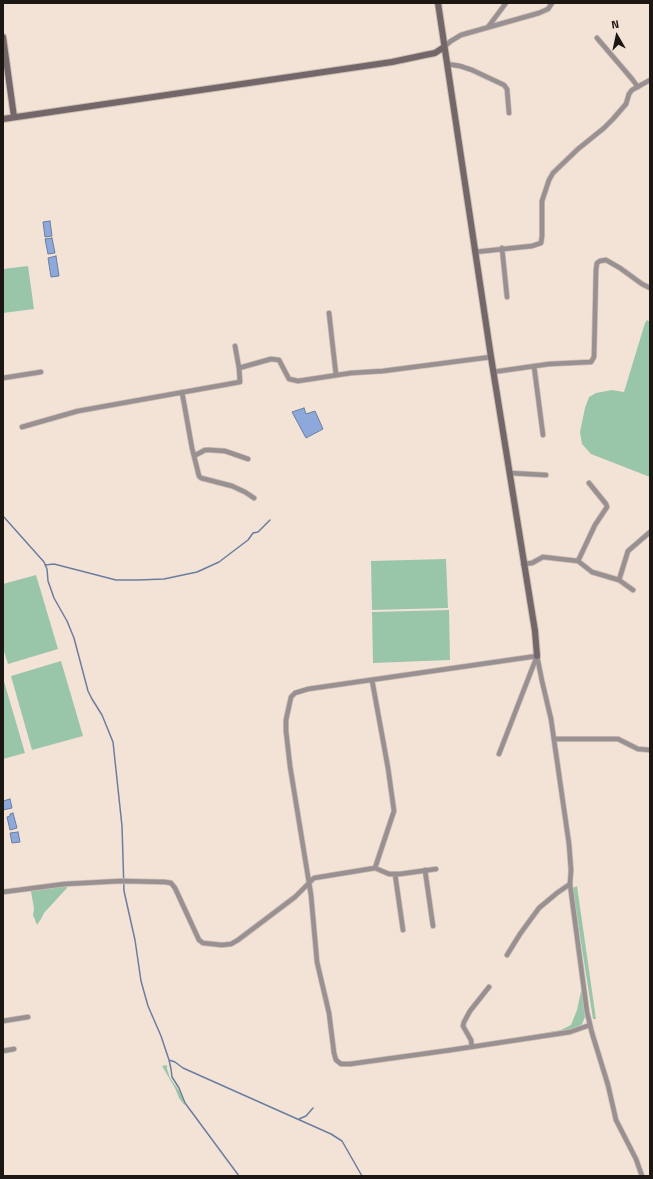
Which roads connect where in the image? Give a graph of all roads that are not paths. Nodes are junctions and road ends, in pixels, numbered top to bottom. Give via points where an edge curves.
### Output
1 (438, 3) edge
2 (506, 3) edge
3 (552, 3) edge
4 (488, 27) junction
5 (3, 37) edge
6 (597, 38) dead end
7 (444, 47) junction
8 (447, 64) junction
9 (650, 80) edge
10 (638, 87) junction
11 (509, 113) dead end
12 (14, 117) junction
13 (3, 119) edge
14 (502, 248) junction
15 (475, 252) junction
16 (650, 288) edge
17 (507, 297) dead end
18 (329, 312) dead end
19 (235, 346) dead end
20 (491, 357) junction
21 (534, 366) junction
22 (239, 368) junction
23 (41, 372) dead end
24 (493, 372) junction
25 (336, 375) junction
26 (3, 378) edge
27 (182, 392) junction
28 (22, 427) dead end
29 (543, 435) dead end
30 (194, 456) junction
31 (248, 459) dead end
32 (509, 473) junction
33 (546, 474) dead end
34 (589, 483) dead end
35 (254, 498) dead end
36 (650, 532) edge
37 (578, 561) junction
38 (523, 564) junction
39 (619, 580) junction
40 (633, 590) dead end
41 (537, 656) junction
42 (372, 680) junction
43 (554, 739) junction
44 (650, 750) edge
45 (499, 754) dead end
46 (375, 868) junction
47 (436, 869) dead end
48 (425, 870) junction
49 (394, 874) junction
50 (309, 882) junction
51 (570, 884) junction
52 (3, 892) edge
53 (433, 926) dead end
54 (403, 930) dead end
55 (507, 955) dead end
56 (489, 987) dead end
57 (28, 1017) dead end
58 (3, 1021) edge
59 (590, 1025) junction
60 (472, 1047) junction
61 (14, 1049) dead end
62 (3, 1051) edge
63 (642, 1176) edge

1 - 7 street
2 - 4 street
3 - 4 street via 548,9 539,13
4 - 7 street via 461,35
5 - 12 street
6 - 10 street
7 - 8 street
7 - 12 street via 425,56 392,62
8 - 11 street via 472,70 504,85 507,89
8 - 15 street
9 - 10 street
10 - 14 street via 632,90 626,104 608,124 553,173 542,201 541,243
12 - 13 street
14 - 15 street
14 - 17 street
15 - 20 street
16 - 21 street via 606,260 600,261 596,270 594,357 591,362
18 - 25 street
19 - 22 street
20 - 24 street
20 - 25 street
21 - 24 street
21 - 29 street
22 - 25 street via 276,359 282,363 287,376 293,381
22 - 27 street via 240,382
23 - 26 street
24 - 32 street
27 - 28 street via 78,411
27 - 30 street
30 - 31 street via 210,450 225,451
30 - 35 street via 201,478 232,486
32 - 33 street
32 - 38 street
34 - 37 street via 607,507 595,525
36 - 39 street via 628,551
37 - 38 street via 544,557
37 - 39 street via 592,572
38 - 41 street
39 - 40 street
41 - 42 street
41 - 43 street
41 - 45 street
42 - 46 street via 394,811
42 - 50 street via 304,690 295,693 291,698 286,731
43 - 44 street via 618,739 638,749
43 - 51 street via 569,844
46 - 49 street
46 - 50 street via 314,878
47 - 48 street
48 - 49 street
48 - 53 street
49 - 54 street
50 - 52 street via 295,898 238,940 222,945 203,943 199,940 175,888 165,882 65,884
50 - 60 street via 317,962 329,1013 336,1060 341,1064 350,1064
51 - 55 street via 539,908
51 - 59 street
56 - 60 street via 464,1022 463,1026
57 - 58 street
59 - 60 street via 570,1032
59 - 63 street via 616,1120
61 - 62 street

